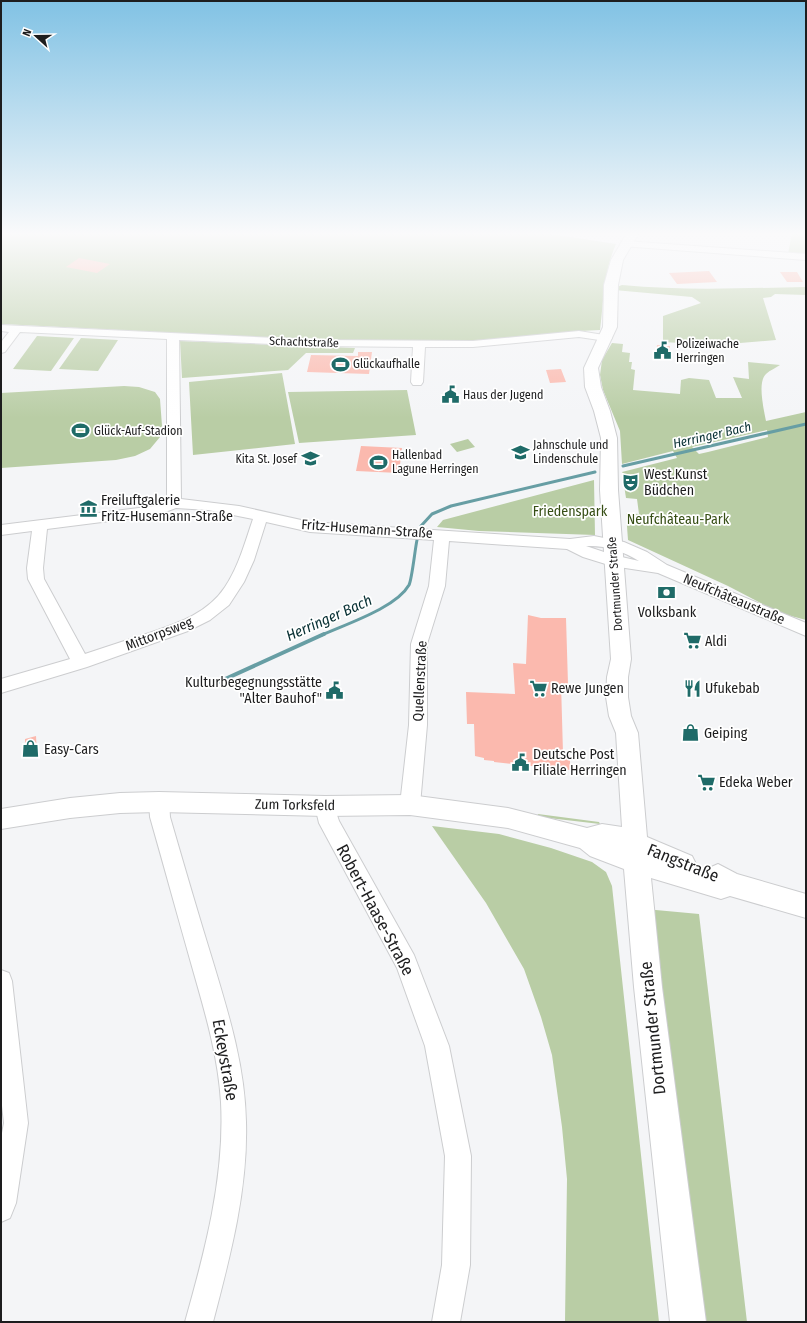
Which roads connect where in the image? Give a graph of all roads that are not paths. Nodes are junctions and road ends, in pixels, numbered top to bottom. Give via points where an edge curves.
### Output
1 (611, 295) edge
2 (1, 328) edge
3 (17, 328) junction
4 (173, 337) junction
5 (606, 338) junction
6 (419, 344) junction
7 (1, 350) edge
8 (418, 382) dead end
9 (176, 503) junction
10 (261, 516) junction
11 (40, 526) junction
12 (1, 530) edge
13 (442, 535) junction
14 (613, 552) junction
15 (806, 630) edge
16 (81, 663) junction
17 (1, 686) edge
18 (159, 802) junction
19 (410, 804) junction
20 (325, 806) junction
21 (1, 819) edge
22 (636, 853) junction
23 (806, 906) edge
24 (1, 982) edge
25 (8, 1125) edge
26 (1, 1209) edge
27 (198, 1322) edge
28 (446, 1322) edge
29 (688, 1322) edge

1 - 5 main road, Dortmunder Straße via 610,327
2 - 3 street, Schachtstraße
3 - 4 street, Schachtstraße
3 - 7 street
4 - 6 street, Schachtstraße
4 - 9 street
5 - 6 street, Schachtstraße via 578,334 473,344
5 - 14 main road, Dortmunder Straße via 594,359 592,380 609,438 608,483
6 - 8 street
9 - 10 street, Fritz-Husemann-Straße via 219,507
9 - 11 street, Fritz-Husemann-Straße via 158,510
10 - 13 street, Fritz-Husemann-Straße via 310,527
10 - 16 street, Mittorpsweg via 242,572 222,602 202,617 182,627
11 - 12 street, Fritz-Husemann-Straße
11 - 16 street via 36,579
13 - 14 street, Fritz-Husemann-Straße via 570,544 577,549
13 - 19 street, Quellenstraße via 437,586 419,644 418,725
14 - 15 street, Neufchâteaustraße via 637,566 662,569
14 - 22 main road, Dortmunder Straße via 621,659 617,674 620,714 627,732
16 - 17 street, Mittorpsweg
18 - 20 main road, Zum Torksfeld
18 - 21 main road, Zum Torksfeld via 70,808
18 - 27 street, Eckeystraße via 160,817 225,1039 231,1077 234,1122 232,1170 224,1219
19 - 20 main road, Zum Torksfeld
19 - 22 main road, Zum Torksfeld via 508,818 587,839 599,848
20 - 28 street, Robert-Haase-Straße via 329,823 406,963 437,1046 458,1156 456,1265
22 - 23 main road, Fangstraße via 721,887 730,884
22 - 29 main road, Dortmunder Straße via 648,986
24 - 25 street
25 - 26 street

